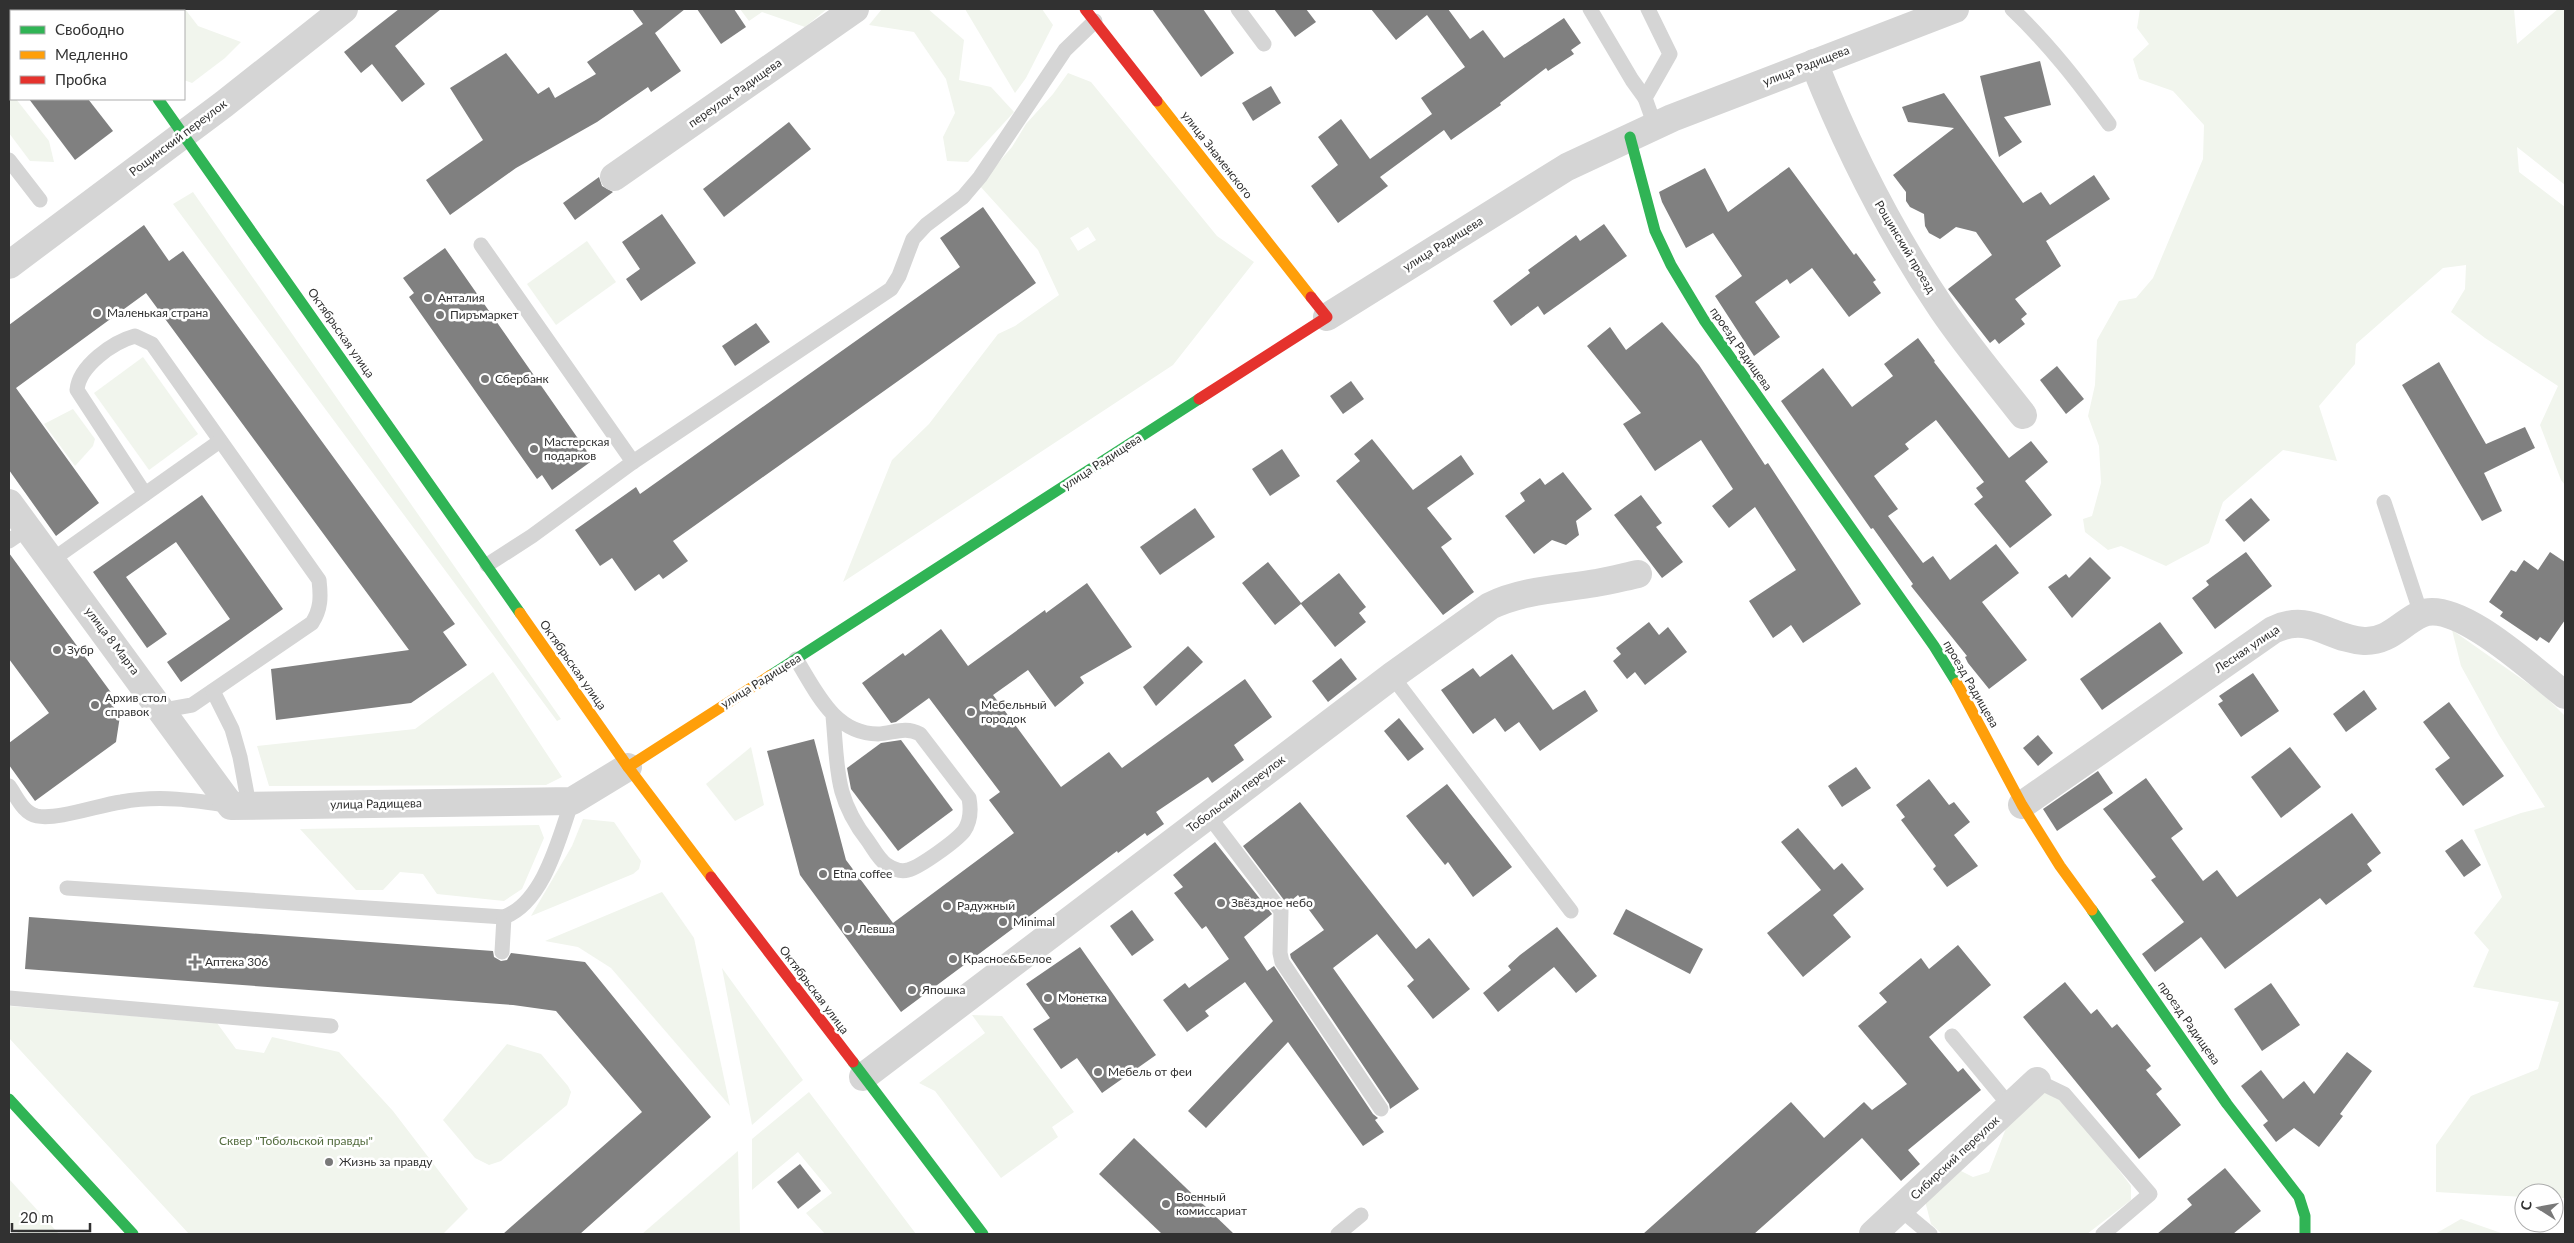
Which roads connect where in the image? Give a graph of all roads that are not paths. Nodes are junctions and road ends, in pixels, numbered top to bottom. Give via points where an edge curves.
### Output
1 (855, 9) edge
2 (1238, 9) edge
3 (1590, 9) edge
4 (1648, 9) edge
5 (1955, 9) edge
6 (2012, 9) edge
7 (329, 13) edge
8 (1090, 15) edge
9 (1264, 44) dead end
10 (1814, 63) junction
11 (1645, 98) junction
12 (159, 100) edge
13 (2109, 124) dead end
14 (1655, 126) junction
15 (184, 134) junction
16 (1630, 137) junction
17 (9, 160) edge
18 (614, 177) dead end
19 (40, 200) dead end
20 (481, 245) dead end
21 (9, 265) edge
22 (1327, 317) junction
23 (2023, 415) dead end
24 (220, 441) junction
25 (633, 462) junction
26 (145, 494) junction
27 (2384, 502) dead end
28 (9, 503) edge
29 (18, 534) edge
30 (52, 560) junction
31 (487, 565) junction
32 (1638, 574) dead end
33 (2421, 614) junction
34 (796, 659) junction
35 (1392, 676) junction
36 (213, 691) junction
37 (2565, 695) edge
38 (164, 710) junction
39 (833, 716) junction
40 (628, 767) junction
41 (9, 786) edge
42 (572, 801) junction
43 (2022, 805) junction
44 (240, 806) junction
45 (1208, 815) junction
46 (67, 888) dead end
47 (1571, 912) dead end
48 (504, 917) junction
49 (502, 952) dead end
50 (9, 998) edge
51 (331, 1026) dead end
52 (1952, 1036) dead end
53 (863, 1077) junction
54 (2037, 1081) joint
55 (9, 1099) edge
56 (2010, 1106) junction
57 (1381, 1109) dead end
58 (1900, 1209) junction
59 (1361, 1215) dead end
60 (124, 1231) edge
61 (983, 1234) edge
62 (1338, 1234) edge
63 (1873, 1234) edge
64 (1930, 1234) edge
65 (2103, 1234) edge
66 (2305, 1234) edge

1 - 18 street, переулок Радищева
2 - 9 lane
3 - 11 lane
4 - 11 lane via 1670,54
5 - 10 street, улица Радищева
6 - 13 lane via 2072,73
7 - 15 street, Рощинский переулок
8 - 22 main road, улица Знаменского
8 - 25 lane via 980,177 963,197 913,239 892,289
10 - 14 street, улица Радищева
10 - 23 street, Рощинский проезд via 1880,206 1942,309
11 - 14 lane
12 - 15 main road, Октябрьская улица
14 - 16 street, улица Радищева
15 - 21 street, Рощинский переулок
15 - 31 main road, Октябрьская улица
16 - 22 street, улица Радищева via 1567,167
16 - 43 main road, проезд Радищева via 1642,192 1656,233 1679,280 1934,646
17 - 19 lane
20 - 25 lane
22 - 34 main road, улица Радищева
24 - 26 lane
24 - 26 lane via 152,344 135,336 124,339 84,369 77,390
24 - 36 lane via 319,580 321,596 318,613 312,623
25 - 31 lane
26 - 30 lane
27 - 33 lane
28 - 29 street, улица 8 Марта
29 - 30 street, улица 8 Марта
30 - 38 street, улица 8 Марта
31 - 40 main road, Октябрьская улица
32 - 35 street, Тобольский переулок via 1508,597 1490,606
33 - 37 street, Лесная улица via 2434,611 2449,613 2472,624
33 - 43 street, Лесная улица via 2377,640 2351,639 2311,624 2285,624
34 - 39 lane
34 - 40 main road, улица Радищева
35 - 45 street, Тобольский переулок
35 - 47 lane
36 - 38 lane via 192,705
36 - 44 lane via 232,729 240,757
38 - 44 street, улица 8 Марта
39 - 39 lane via 852,729 865,733 912,730 920,734 970,798 970,816 963,832 918,866 906,870 885,864 852,821 845,806 839,788
40 - 42 street, улица Радищева
40 - 53 main road, Октябрьская улица
41 - 44 lane via 26,811 38,816 83,811 121,802 178,797
42 - 44 street, улица Радищева
42 - 48 lane via 543,878 516,912
43 - 66 main road, проезд Радищева via 2060,866 2226,1104 2299,1198 2305,1216
45 - 53 street, Тобольский переулок
45 - 57 lane via 1281,911 1282,962
46 - 48 lane
48 - 49 lane
50 - 51 lane
52 - 56 lane
53 - 61 main road, Октябрьская улица
54 - 56 street, Сибирский переулок
54 - 65 lane via 2064,1094 2150,1194
55 - 60 main road
56 - 58 street, Сибирский переулок
58 - 63 street, Сибирский переулок
58 - 64 lane
59 - 62 lane

